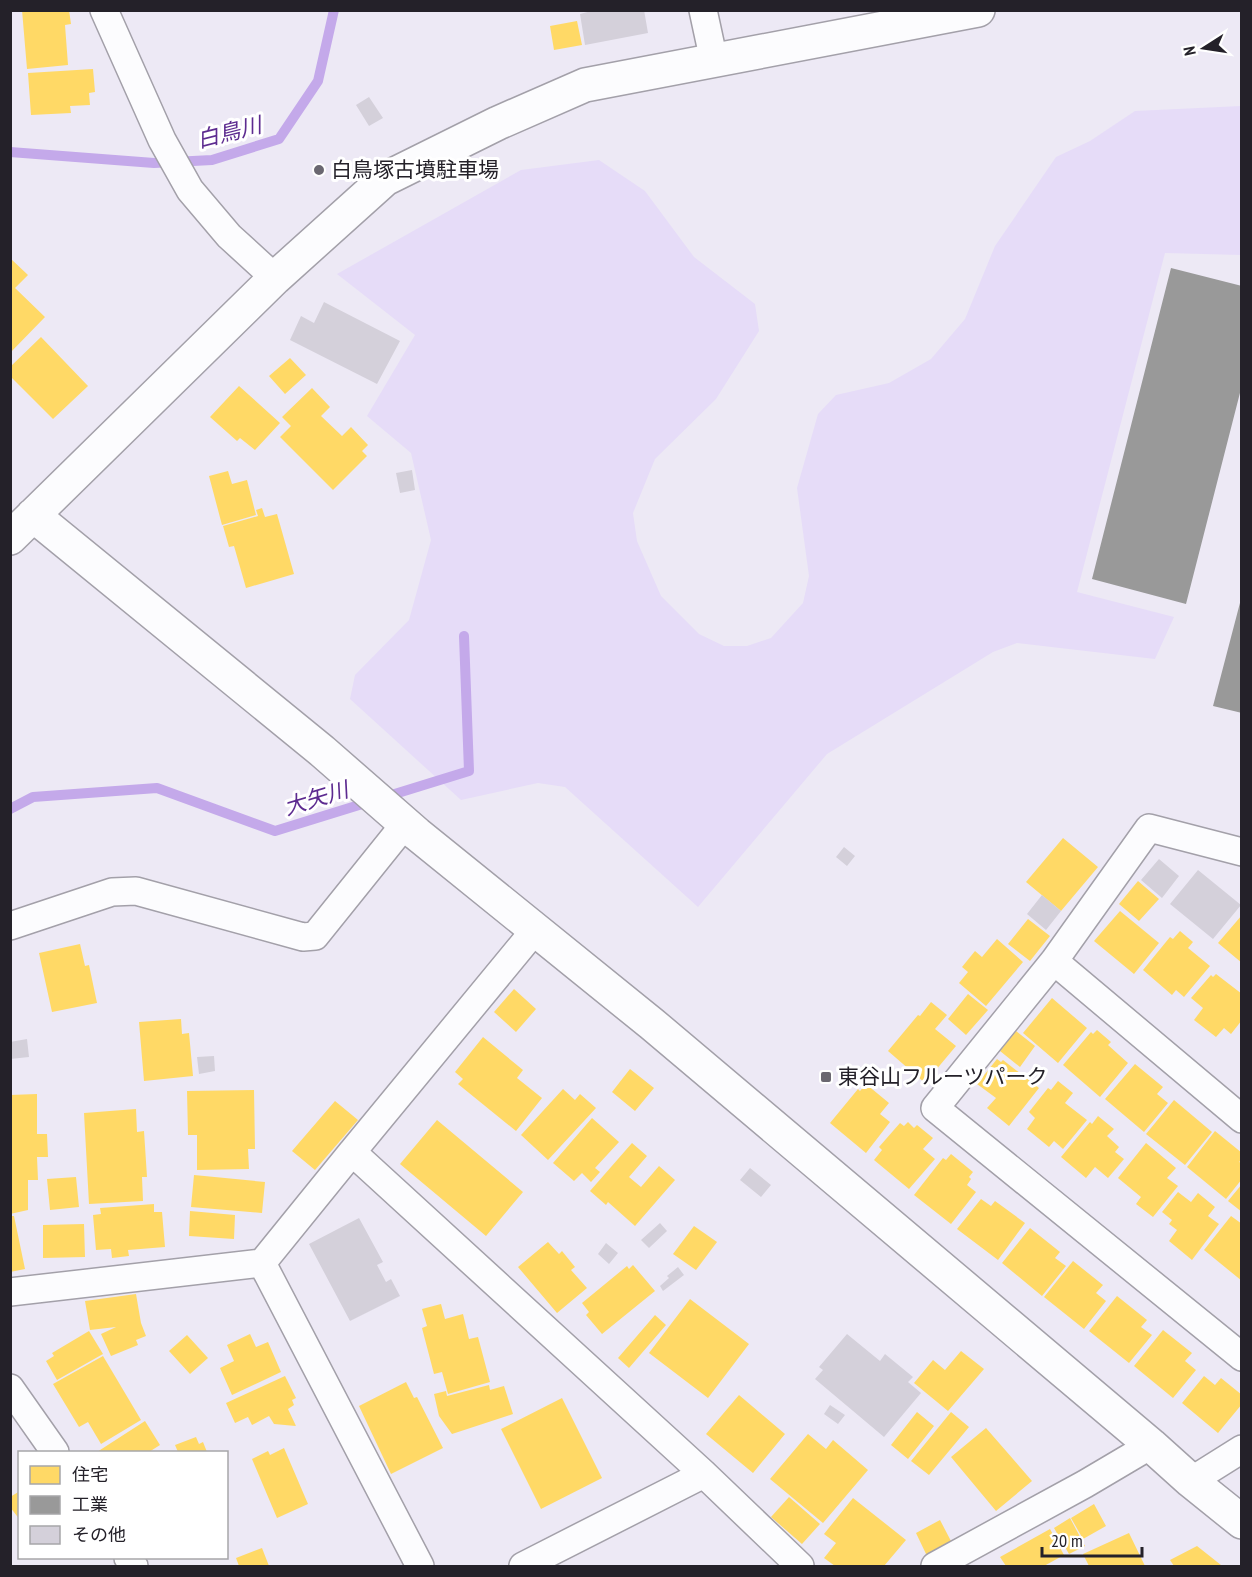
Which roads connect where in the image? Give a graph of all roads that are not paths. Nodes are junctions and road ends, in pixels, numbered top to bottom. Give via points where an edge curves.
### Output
1 (104, 10) edge
2 (703, 10) edge
3 (978, 10) edge
4 (714, 61) junction
5 (275, 278) junction
6 (33, 515) junction
7 (10, 538) edge
8 (411, 829) junction
9 (1242, 852) edge
10 (10, 927) edge
11 (535, 930) junction
12 (1054, 962) junction
13 (1242, 1119) edge
14 (352, 1152) junction
15 (262, 1263) junction
16 (10, 1292) edge
17 (1242, 1357) edge
18 (10, 1388) edge
19 (1151, 1445) junction
20 (1242, 1449) edge
21 (54, 1451) edge
22 (704, 1474) junction
23 (1191, 1481) junction
24 (1242, 1522) edge
25 (420, 1566) edge
26 (523, 1566) edge
27 (800, 1566) edge
28 (935, 1566) edge

1 - 5 street via 162,140 190,190 229,236
2 - 4 street
3 - 4 street
4 - 5 street via 585,85 498,123 385,179
5 - 6 street
6 - 7 street
6 - 8 street via 322,751
8 - 10 street via 315,936 303,937 136,891 112,892
8 - 11 street
9 - 12 street via 1149,828
11 - 14 street
11 - 19 street
12 - 13 street
12 - 17 street via 936,1108
14 - 15 street
14 - 22 street
15 - 16 street
15 - 25 street
18 - 21 street
19 - 23 street
19 - 28 street
20 - 23 street
22 - 26 street
22 - 27 street
23 - 24 street

